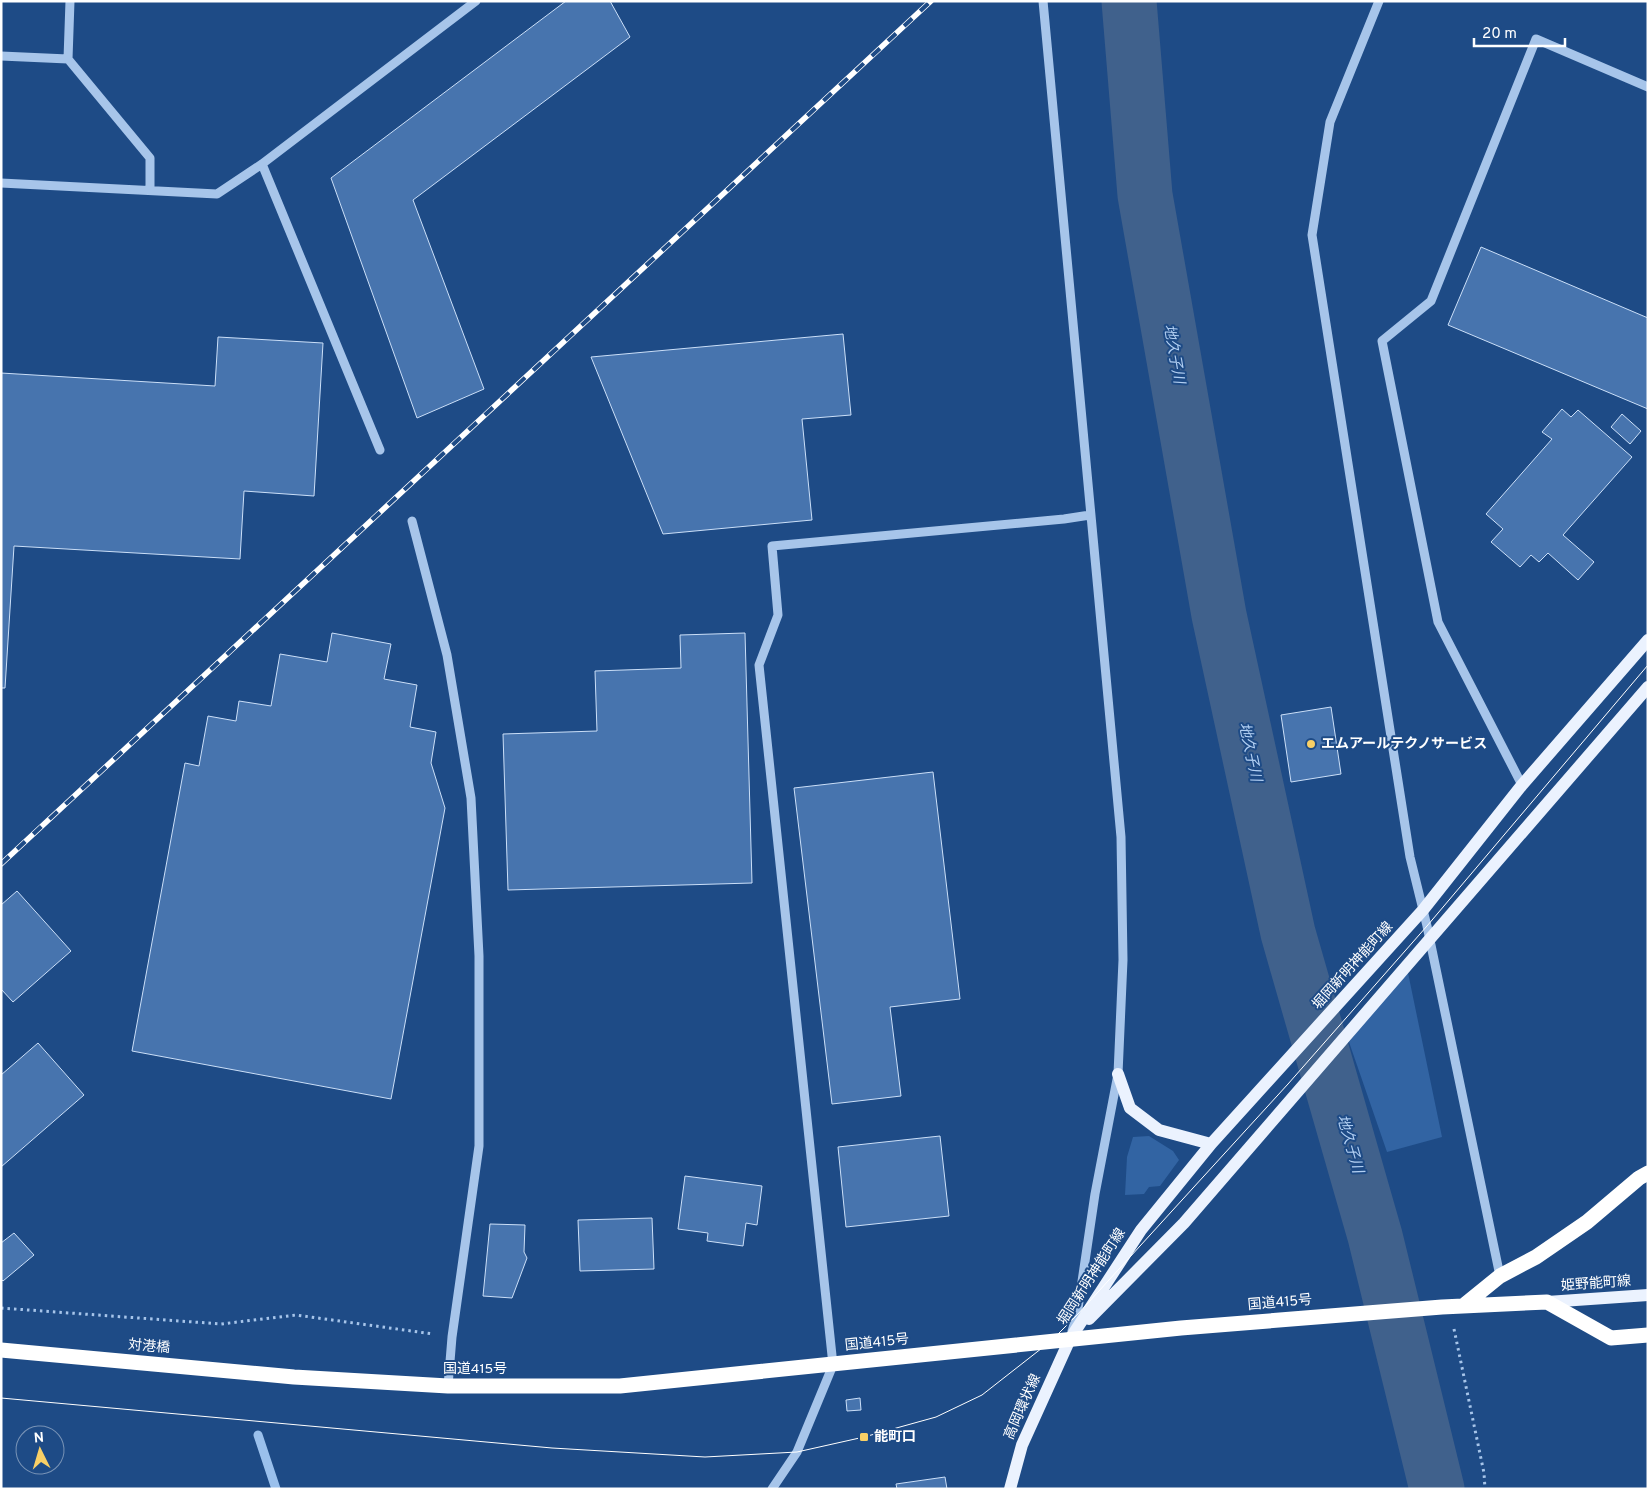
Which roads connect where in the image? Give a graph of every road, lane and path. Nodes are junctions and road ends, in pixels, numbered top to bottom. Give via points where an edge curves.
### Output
1 (70, 1) edge
2 (476, 1) edge
3 (1043, 1) edge
4 (1379, 1) edge
5 (1, 56) edge
6 (68, 59) junction
7 (1648, 87) edge
8 (262, 164) junction
9 (1, 183) edge
10 (150, 190) junction
11 (380, 450) dead end
12 (1090, 515) junction
13 (412, 521) dead end
14 (1648, 640) edge
15 (1648, 687) edge
16 (1522, 785) junction
17 (1423, 910) junction
18 (1430, 940) junction
19 (1118, 1074) junction
20 (1211, 1144) junction
21 (1648, 1173) edge
22 (1500, 1276) junction
23 (1648, 1295) edge
24 (1547, 1302) junction
25 (1452, 1307) junction
26 (1, 1308) edge
27 (1648, 1335) edge
28 (452, 1337) junction
29 (1070, 1339) junction
30 (1, 1350) edge
31 (833, 1365) junction
32 (294, 1376) joint
33 (448, 1386) junction
34 (772, 1489) edge
35 (1010, 1489) edge
36 (1485, 1489) edge

1 - 6 street
2 - 8 street
3 - 12 street
4 - 17 street via 1330,122 1312,235 1410,857
5 - 6 street
6 - 10 street via 150,158
7 - 16 street via 1536,39 1431,301 1382,341 1438,622
8 - 10 street via 217,194
8 - 11 street
9 - 10 street
12 - 19 street via 1121,836 1123,960
12 - 31 street via 772,546 778,615 759,666
13 - 28 street via 447,655 471,798 479,956 479,1146
14 - 16 main road, 堀岡新明神能町線
15 - 18 main road, 堀岡新明神能町線
16 - 17 main road, 堀岡新明神能町線
17 - 18 street
17 - 20 main road, 堀岡新明神能町線
18 - 22 street
18 - 29 main road, 堀岡新明神能町線 via 1184,1223
19 - 20 main road via 1130,1108 1160,1130
19 - 29 street via 1095,1194 1077,1315
20 - 29 main road, 堀岡新明神能町線 via 1141,1230
21 - 22 highway via 1587,1222 1536,1257
22 - 25 highway
23 - 24 main road, 姫野能町線
24 - 25 highway, 国道415号
24 - 27 highway via 1611,1338
25 - 29 highway, 国道415号 via 1358,1312
25 - 36 path
26 - 28 path via 221,1324 296,1315
28 - 33 street
29 - 31 highway, 国道415号
29 - 35 main road, 高岡環状線 via 1022,1445
30 - 32 highway, 対港橋
31 - 33 highway, 国道415号 via 620,1386
31 - 34 street via 797,1452
32 - 33 highway, 国道415号

